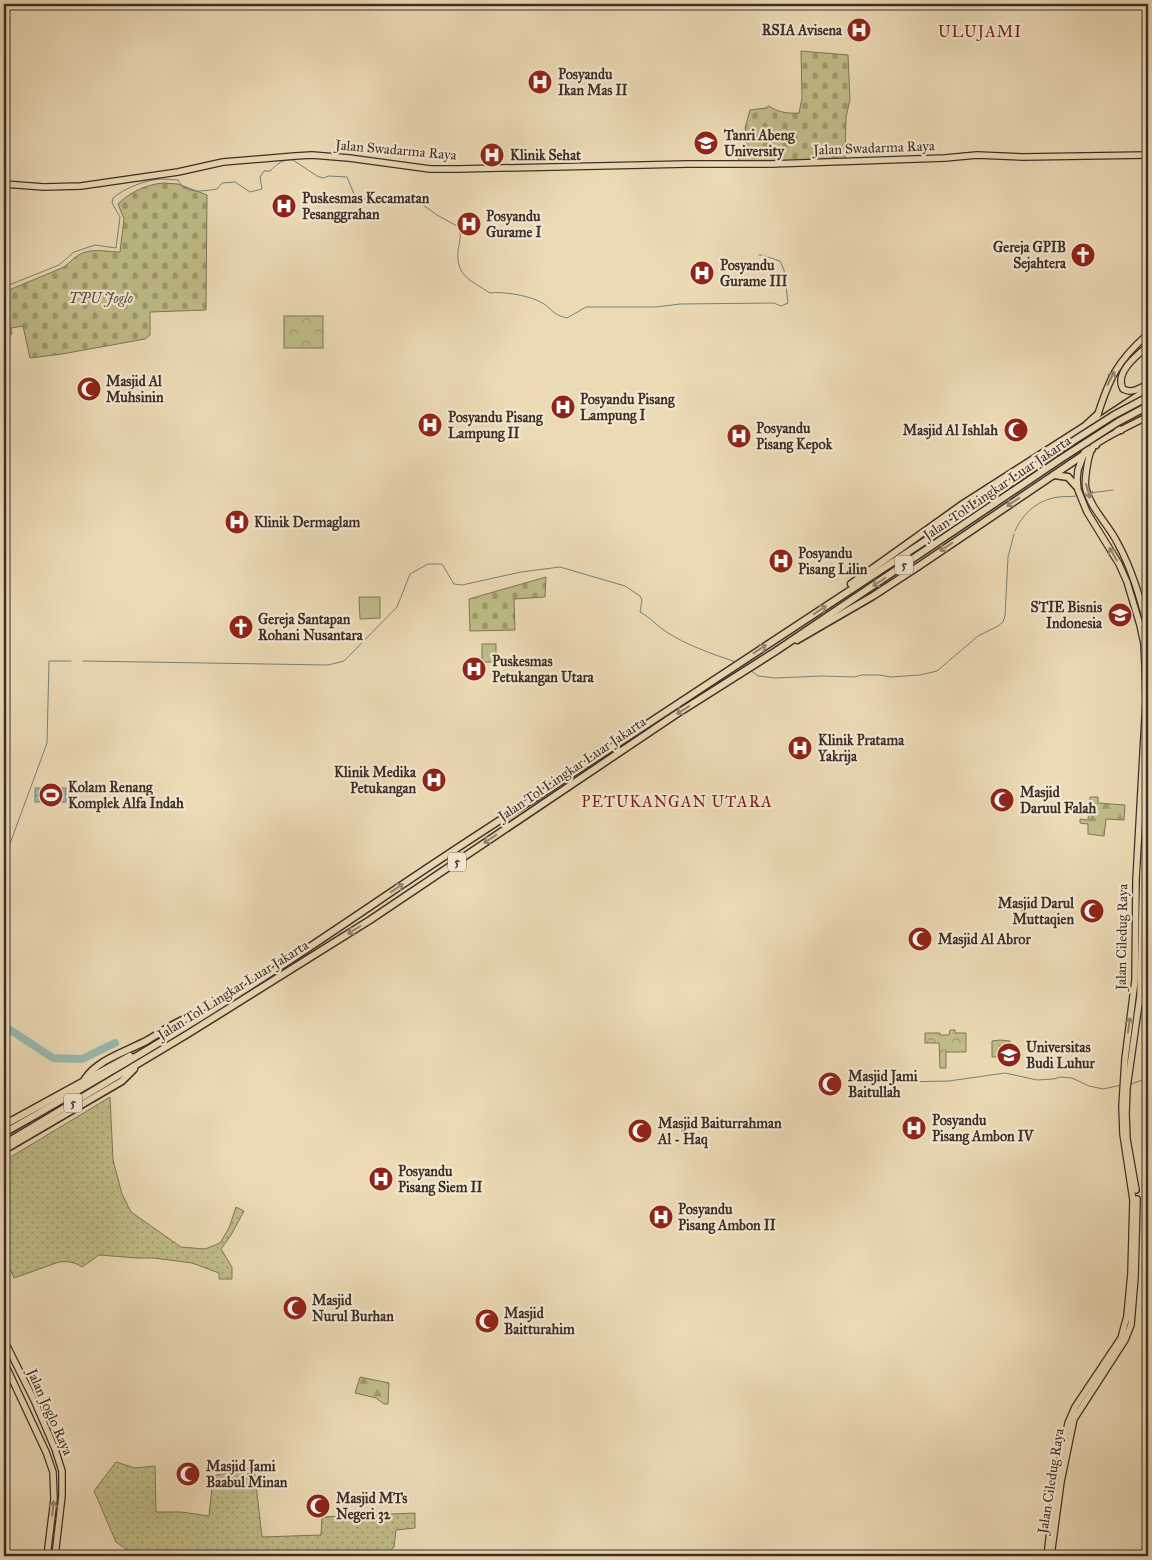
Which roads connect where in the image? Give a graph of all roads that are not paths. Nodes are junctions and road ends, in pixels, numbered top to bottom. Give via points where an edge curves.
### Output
1 (1148, 155) edge
2 (4, 184) edge
3 (1148, 334) edge
4 (1148, 346) edge
5 (1148, 384) edge
6 (1148, 389) edge
7 (1148, 397) edge
8 (1148, 406) edge
9 (1116, 409) junction
10 (1098, 414) junction
11 (1148, 416) edge
12 (1095, 424) junction
13 (1122, 430) junction
14 (1065, 440) junction
15 (1105, 440) junction
16 (1089, 441) junction
17 (1094, 447) junction
18 (1085, 453) junction
19 (1070, 462) junction
20 (1054, 475) junction
21 (1079, 493) junction
22 (1097, 511) junction
23 (1090, 517) junction
24 (1132, 572) junction
25 (1124, 575) junction
26 (838, 598) junction
27 (832, 616) junction
28 (1148, 628) edge
29 (1147, 684) edge
30 (1145, 759) edge
31 (1148, 797) edge
32 (226, 1001) junction
33 (1125, 1059) junction
34 (1132, 1060) junction
35 (142, 1062) junction
36 (1126, 1079) junction
37 (4, 1125) edge
38 (4, 1133) edge
39 (4, 1144) edge
40 (4, 1150) edge
41 (1134, 1228) junction
42 (4, 1340) edge
43 (4, 1362) edge
44 (55, 1448) junction
45 (46, 1452) junction
46 (47, 1556) edge
47 (54, 1556) edge
48 (1047, 1556) edge
49 (1051, 1556) edge

1 - 2 main road, Jalan Swadarma Raya via 977,155 780,163 458,169 295,156 211,164 81,186
10 -> 3 main road via 1120,363
4 - 5 main road via 1128,366 1120,382 1122,388 1129,392
6 - 9 highway
7 - 26 highway, Jalan Tol Lingkar Luar Jakarta / 5, bridge via 1081,436
8 -> 27 highway, Jalan Tol Lingkar Luar Jakarta / 5, bridge via 1059,460
9 - 12 highway
9 - 13 highway via 1110,421 1114,428
10 - 12 main road
10 - 14 highway
11 - 13 main road
12 - 15 main road
12 - 16 main road
13 - 15 main road
14 - 16 highway
14 - 19 highway via 1073,442 1076,447 1077,453
14 - 26 highway via 963,504 843,590
15 - 17 main road
16 - 17 highway
16 - 18 main road
17 - 18 highway
17 -> 22 main road via 1085,485
18 - 19 highway
18 - 21 main road via 1078,470
19 - 20 highway
20 - 21 highway via 1068,477
20 -> 27 highway via 896,581
21 - 23 main road, Jalan Ciledug Raya
22 - 23 main road
22 - 24 main road
25 -> 23 main road, Jalan Ciledug Raya
24 - 25 main road
24 - 28 main road
25 - 29 main road, Jalan Ciledug Raya via 1144,644
32 -> 26 highway, Jalan Tol Lingkar Luar Jakarta / 5
27 -> 35 highway, Jalan Tol Lingkar Luar Jakarta / 5 via 675,715 370,920
29 - 30 main road, Jalan Ciledug Raya
33 -> 30 main road, Jalan Ciledug Raya via 1135,980 1136,880
31 - 34 main road, Jalan Ciledug Raya via 1140,996
32 - 37 highway via 215,1004 150,1045
32 - 38 highway, Jalan Tol Lingkar Luar Jakarta / 5
33 - 34 main road
33 - 36 main road, Jalan Ciledug Raya
34 - 36 main road, Jalan Ciledug Raya
35 - 39 highway, Jalan Tol Lingkar Luar Jakarta / 5
35 - 40 highway via 122,1081
36 - 41 main road, Jalan Ciledug Raya via 1127,1133 1137,1198
41 - 48 main road, Jalan Ciledug Raya via 1124,1332 1075,1407 1068,1424 1056,1480
41 - 49 main road, Jalan Ciledug Raya via 1135,1284 1129,1333 1074,1419 1060,1482
42 - 44 main road, Jalan Joglo Raya
43 - 45 main road, Jalan Joglo Raya
44 - 45 main road
44 - 47 main road, Jalan Joglo Raya via 62,1471 62,1496
46 -> 45 main road, Jalan Joglo Raya via 54,1480

